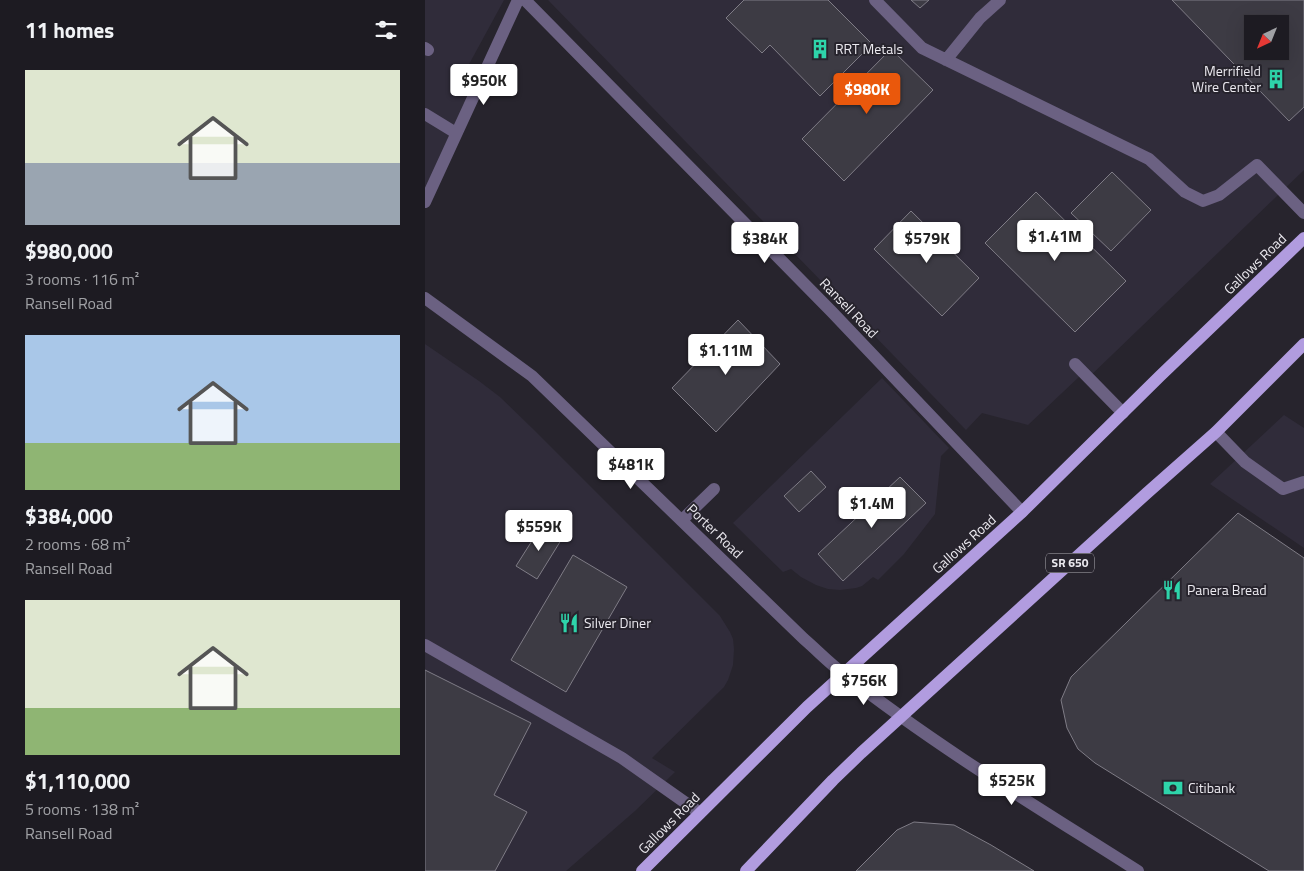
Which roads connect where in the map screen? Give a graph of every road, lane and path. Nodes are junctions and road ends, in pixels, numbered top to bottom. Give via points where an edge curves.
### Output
1 (518, 0) edge
2 (525, 0) edge
3 (875, 0) edge
4 (1000, 0) edge
5 (946, 60) junction
6 (425, 114) edge
7 (456, 133) junction
8 (425, 202) edge
9 (1304, 213) edge
10 (1304, 238) edge
11 (425, 298) edge
12 (1304, 344) edge
13 (1075, 364) dead end
14 (1123, 413) junction
15 (1216, 432) junction
16 (1304, 482) edge
17 (714, 489) dead end
18 (1022, 512) junction
19 (682, 520) junction
20 (425, 645) edge
21 (843, 674) junction
22 (902, 717) junction
23 (700, 813) junction
24 (642, 871) edge
25 (746, 871) edge
26 (1138, 871) edge

1 - 7 street
2 - 18 street, Ransell Road via 832,312
3 - 5 street via 921,48
4 - 5 street via 980,18
5 - 9 street via 1149,159 1185,192 1203,201 1219,195 1257,165
6 - 7 street
7 - 8 street
10 - 14 main road, Gallows Road
11 - 19 street, Porter Road via 532,376
12 - 15 main road, SR 650
13 - 14 street
14 - 18 main road, Gallows Road
15 - 16 street via 1245,462 1283,489
15 - 22 main road, SR 650
17 - 19 street
18 - 21 main road, Gallows Road
19 - 21 street, Porter Road
20 - 23 street via 622,758
21 - 22 street, Porter Road
21 - 23 main road, Gallows Road
22 - 25 main road, SR 650 via 833,780
22 - 26 street, Porter Road
23 - 24 main road, Gallows Road

